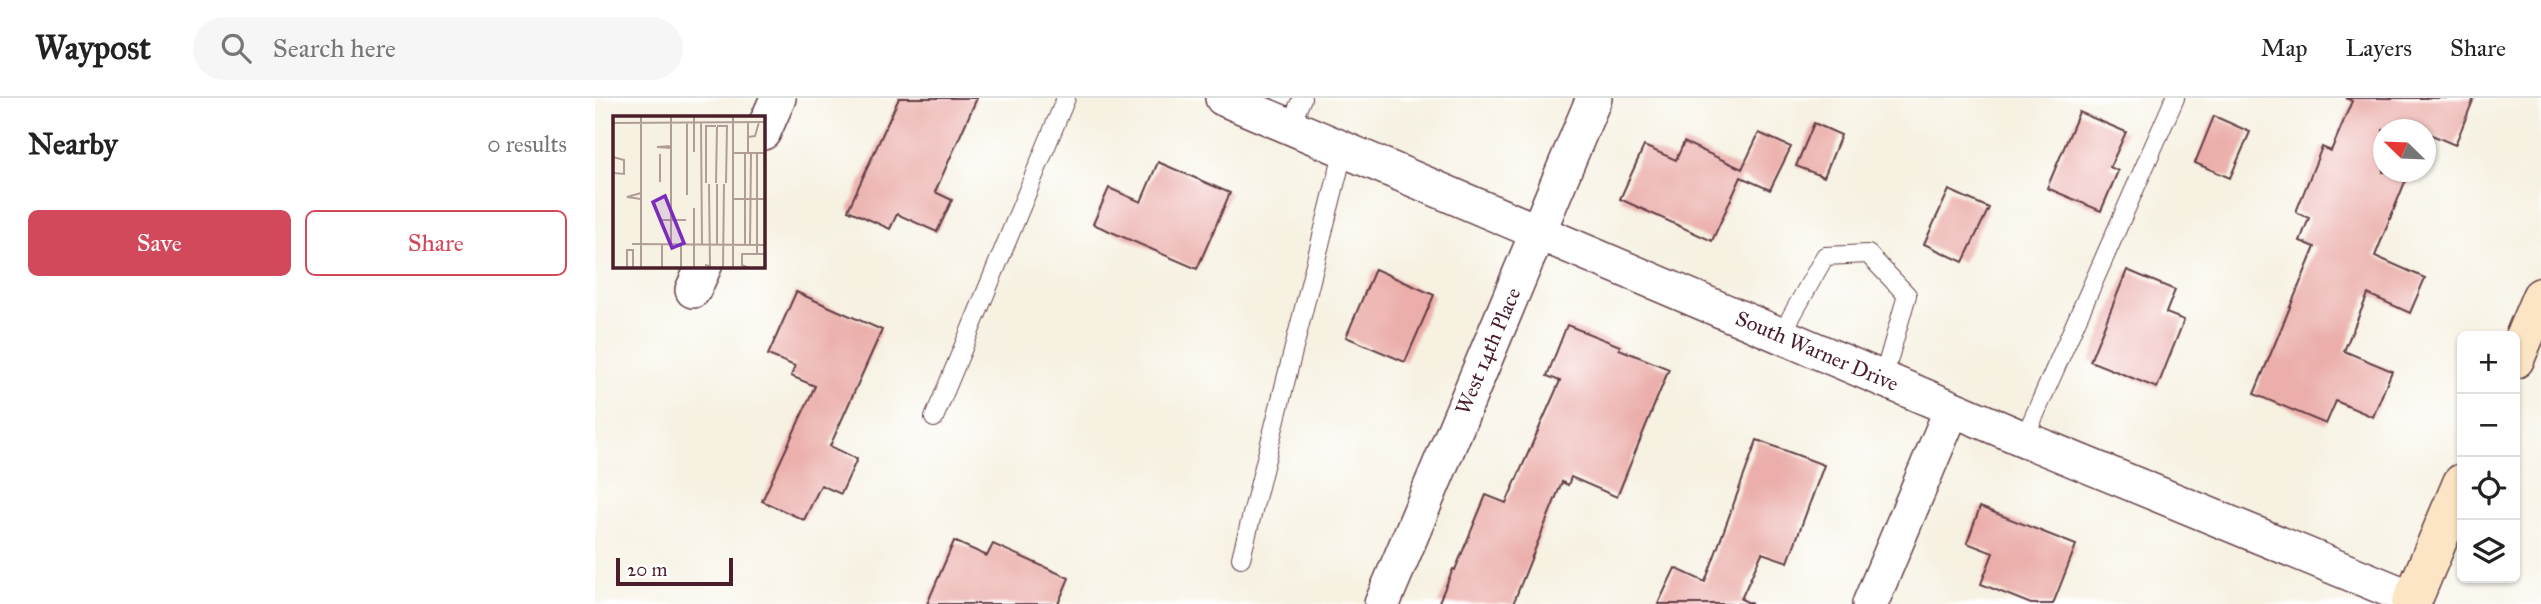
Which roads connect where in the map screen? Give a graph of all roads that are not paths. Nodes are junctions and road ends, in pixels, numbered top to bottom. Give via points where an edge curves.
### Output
1 (778, 98) edge
2 (1066, 98) edge
3 (1223, 98) edge
4 (1594, 98) edge
5 (2175, 98) edge
6 (1296, 112) edge
7 (765, 127) edge
8 (1344, 149) junction
9 (1538, 231) junction
10 (2541, 296) edge
11 (1781, 335) junction
12 (2520, 347) edge
13 (1883, 379) junction
14 (1952, 409) junction
15 (934, 418) dead end
16 (2024, 439) junction
17 (2457, 495) edge
18 (1241, 558) dead end
19 (2412, 602) edge
20 (1382, 604) edge
21 (1870, 604) edge

1 - 7 street
2 - 15 lane
3 - 6 street, South Warner Drive
4 - 9 street, West 14th Place
5 - 16 lane
6 - 8 street, South Warner Drive
8 - 9 street, South Warner Drive
8 - 18 lane
9 - 11 street, South Warner Drive
9 - 20 street, West 14th Place
10 - 12 street
11 - 13 street, South Warner Drive
11 - 13 lane via 1825,256 1868,254 1907,295
13 - 14 street, South Warner Drive
14 - 16 street, South Warner Drive
14 - 21 street
16 - 19 street, South Warner Drive
17 - 19 street

